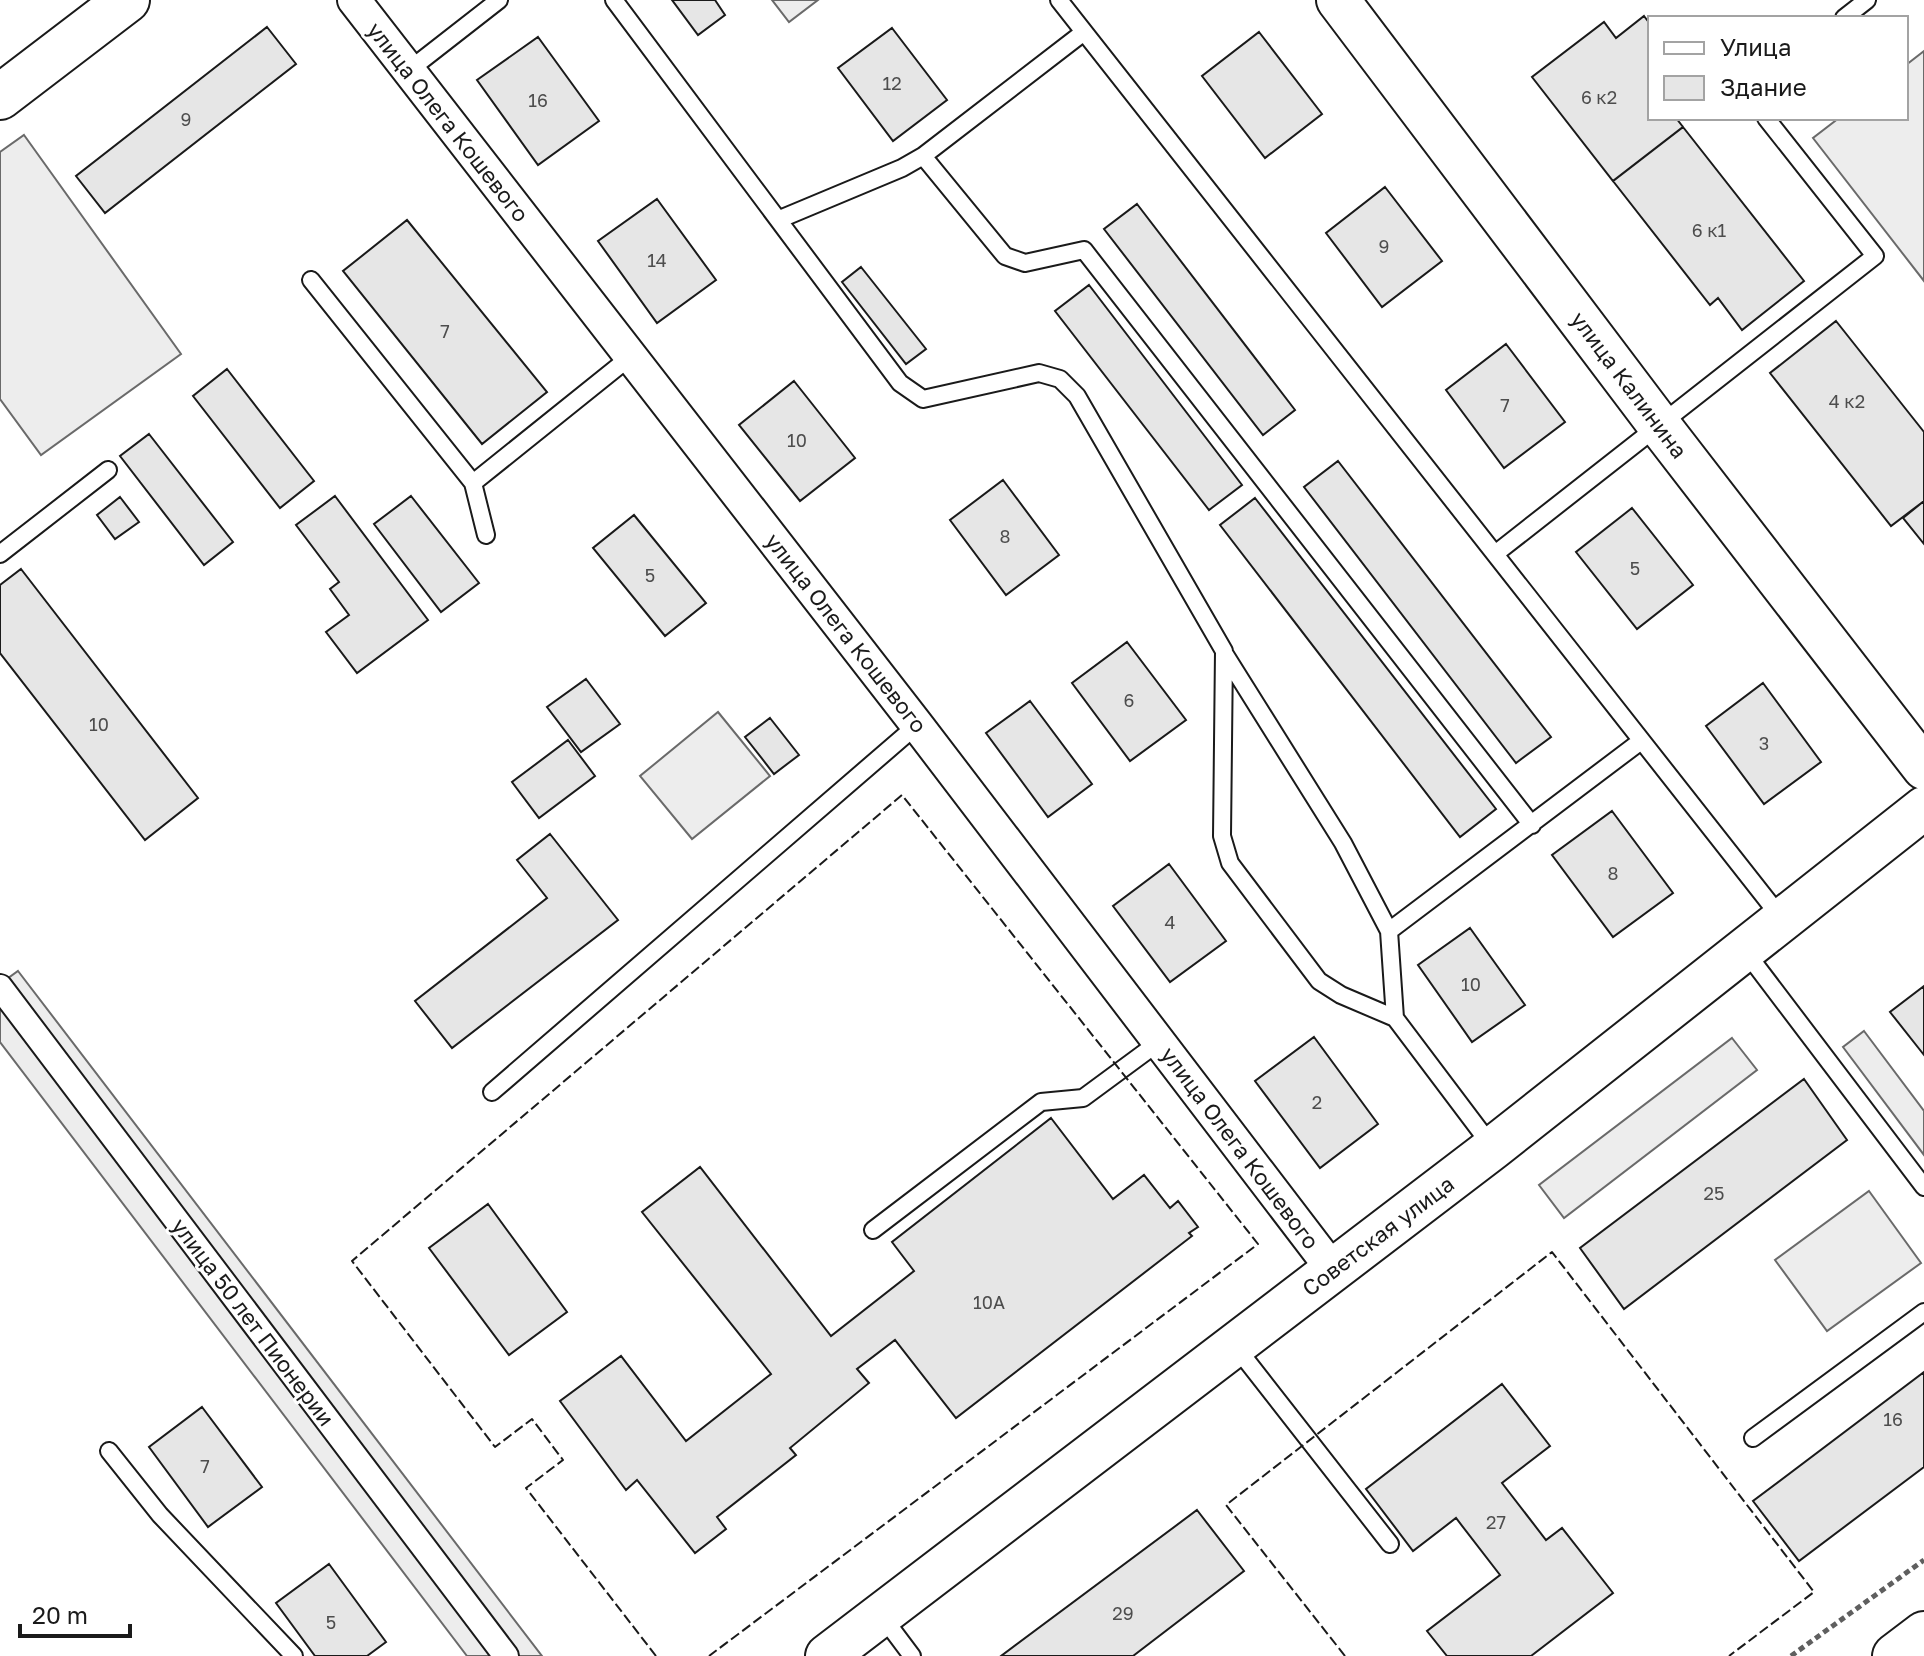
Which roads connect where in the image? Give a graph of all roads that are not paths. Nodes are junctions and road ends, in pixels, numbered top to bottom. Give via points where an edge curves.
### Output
1 (127, 0) edge
2 (354, 0) edge
3 (499, 0) edge
4 (614, 0) edge
5 (1059, 0) edge
6 (1338, 0) edge
7 (1867, 0) edge
8 (1847, 16) edge
9 (1084, 32) junction
10 (408, 71) junction
11 (0, 97) edge
12 (1768, 120) edge
13 (923, 156) junction
14 (780, 219) junction
15 (311, 280) dead end
16 (630, 357) junction
17 (1659, 425) junction
18 (108, 470) dead end
19 (473, 483) junction
20 (486, 535) dead end
21 (0, 554) edge
22 (1495, 554) junction
23 (1224, 651) junction
24 (917, 725) junction
25 (1641, 741) junction
26 (1924, 768) edge
27 (1924, 808) edge
28 (1532, 825) junction
29 (1783, 920) junction
30 (1389, 931) junction
31 (1745, 951) junction
32 (0, 987) edge
33 (1395, 1018) junction
34 (1159, 1042) junction
35 (492, 1092) dead end
36 (1493, 1148) junction
37 (1924, 1187) edge
38 (873, 1230) dead end
39 (1333, 1270) junction
40 (1924, 1312) edge
41 (1235, 1346) junction
42 (1753, 1438) dead end
43 (109, 1451) dead end
44 (1390, 1544) dead end
45 (881, 1615) junction
46 (1924, 1634) edge
47 (294, 1656) edge
48 (506, 1656) edge
49 (827, 1656) edge
50 (912, 1656) edge
51 (1895, 1656) edge

1 - 11 main road
2 - 10 street, улица Олега Кошевого
3 - 10 lane
4 - 14 lane
5 - 9 lane
6 - 17 street, улица Калинина
7 - 8 lane
9 - 13 lane
9 - 22 lane
10 - 16 street, улица Олега Кошевого
12 - 17 lane via 1875,256
13 - 14 lane
13 - 28 lane via 1005,256 1025,263 1084,250
14 - 23 lane via 900,383 923,399 1039,373 1060,379 1077,396
15 - 19 lane
16 - 19 lane
16 - 24 street, улица Олега Кошевого
17 - 22 lane
17 - 26 street, улица Калинина
18 - 21 lane
19 - 20 lane
22 - 25 lane
23 - 30 lane via 1343,843
23 - 33 lane via 1222,836 1230,863 1319,981
24 - 34 street, улица Олега Кошевого
24 - 35 lane
25 - 28 lane
25 - 29 lane
27 - 29 street, Советская улица
28 - 30 lane
29 - 31 street, Советская улица
30 - 33 lane
31 - 36 street, Советская улица
31 - 37 lane
32 - 48 street, улица 50 лет Пионерии
33 - 36 lane
34 - 38 lane via 1083,1098 1041,1102
34 - 39 street, улица Олега Кошевого
36 - 39 street, Советская улица
39 - 41 street, Советская улица
40 - 42 lane
41 - 44 lane
41 - 45 street, Советская улица
43 - 47 lane via 160,1515
45 - 49 street, Советская улица
45 - 50 lane
46 - 51 main road

